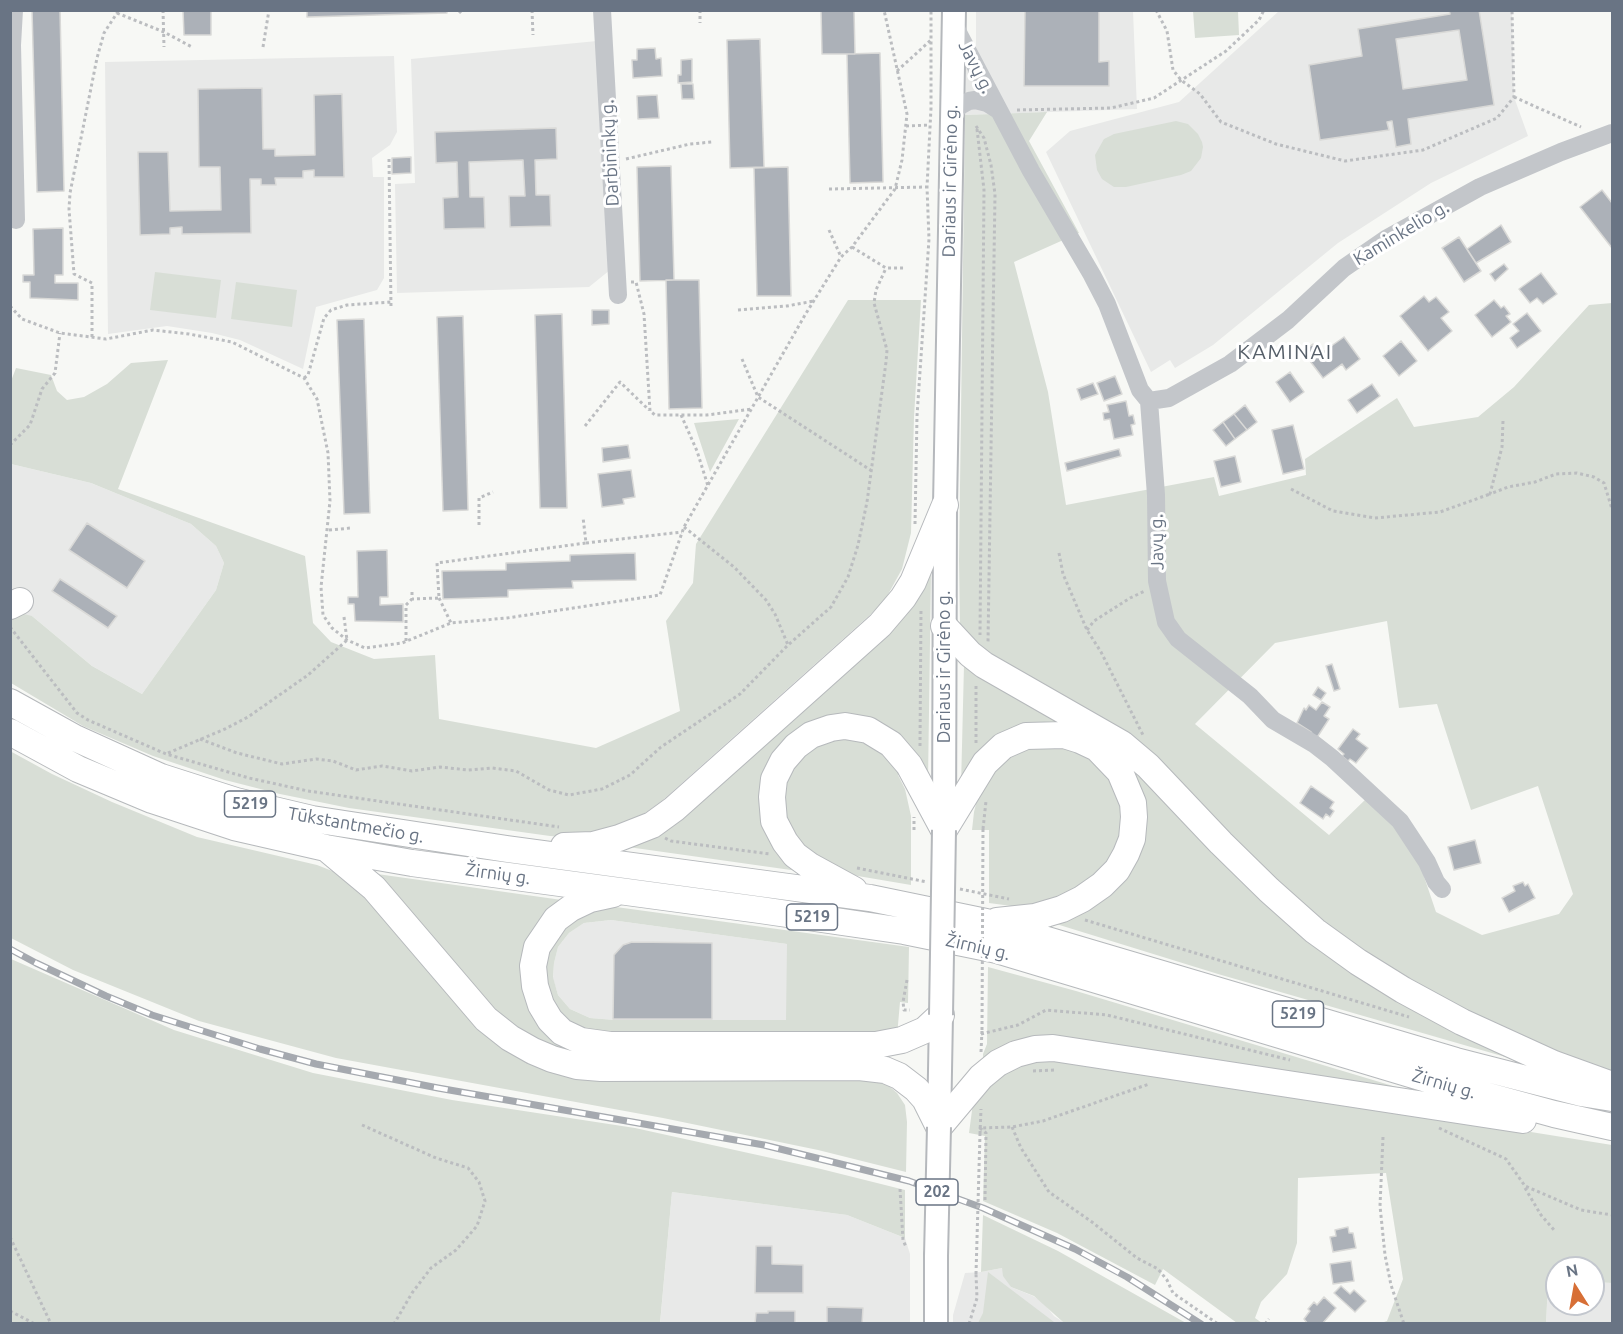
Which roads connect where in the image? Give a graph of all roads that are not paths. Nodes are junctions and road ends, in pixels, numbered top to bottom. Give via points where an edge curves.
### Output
1 (14, 10) edge
2 (602, 10) edge
3 (954, 17) edge
4 (1006, 110) junction
5 (951, 115) junction
6 (1605, 136) edge
7 (16, 220) dead end
8 (618, 288) road end
9 (1149, 401) junction
10 (945, 505) junction
11 (944, 626) junction
12 (10, 690) edge
13 (10, 702) edge
14 (10, 732) edge
15 (75, 738) junction
16 (944, 830) junction
17 (326, 848) junction
18 (507, 849) junction
19 (1442, 889) dead end
20 (625, 891) junction
21 (870, 898) junction
22 (986, 922) junction
23 (940, 1015) junction
24 (1612, 1085) edge
25 (1612, 1098) edge
26 (939, 1127) junction
27 (1612, 1128) edge
28 (936, 1323) edge

1 - 7 street
2 - 8 street, Darbininkų g.
3 - 4 street, Javų g.
3 - 5 main road, Dariaus ir Girėno g.
4 - 5 street, Javų g. via 975,100
4 - 9 street, Javų g. via 1030,171 1092,275 1140,390
5 - 10 main road, Dariaus ir Girėno g.
6 - 9 street, Kaminkelio g. via 1480,187 1386,239 1344,268 1288,320 1230,364 1169,398
9 - 19 street, Javų g. via 1157,581 1166,622 1178,639 1274,720 1332,758 1400,821
10 - 11 main road, Dariaus ir Girėno g.
10 - 18 highway via 913,582 880,625 674,809 652,825 619,838 593,844
11 - 16 main road, Dariaus ir Girėno g.
11 - 24 highway via 984,665 1122,744 1269,890 1358,962 1462,1022 1554,1064
12 - 15 highway
13 - 15 highway, Tūkstantmečio g. / 5219
14 - 17 highway, Tūkstantmečio g. / 5219 via 78,769 152,800 234,827
15 - 18 highway, Tūkstantmečio g. / 5219 via 161,777 236,801 312,819
16 - 21 highway via 911,769 896,748 879,735 845,726 811,735 796,746 774,779 774,821 795,855
16 - 22 highway via 985,763 1003,746 1026,736 1064,735 1097,748 1120,772 1128,788 1133,804 1132,839 1117,870 1102,885 1062,909
16 - 23 main road, Dariaus ir Girėno g., bridge
17 - 20 highway, Žirnių g. / 5219
17 - 26 highway via 374,888 486,1019 533,1051 577,1066 602,1068 885,1070 916,1089
18 - 21 highway, Žirnių g. / 5219
20 - 23 highway via 571,908 556,919 537,946 533,966 541,1005 562,1032 581,1041 610,1045 876,1045 925,1030
20 - 27 highway, Žirnių g. / 5219 via 904,931 997,950 1437,1082
21 - 22 highway, Žirnių g. / 5219
22 - 25 highway, Žirnių g. / 5219 via 1456,1061
23 - 26 main road, Dariaus ir Girėno g.
26 - 27 highway via 981,1077 998,1063 1016,1054 1053,1048 1548,1124
26 - 28 main road, Dariaus ir Girėno g. / 202, bridge

